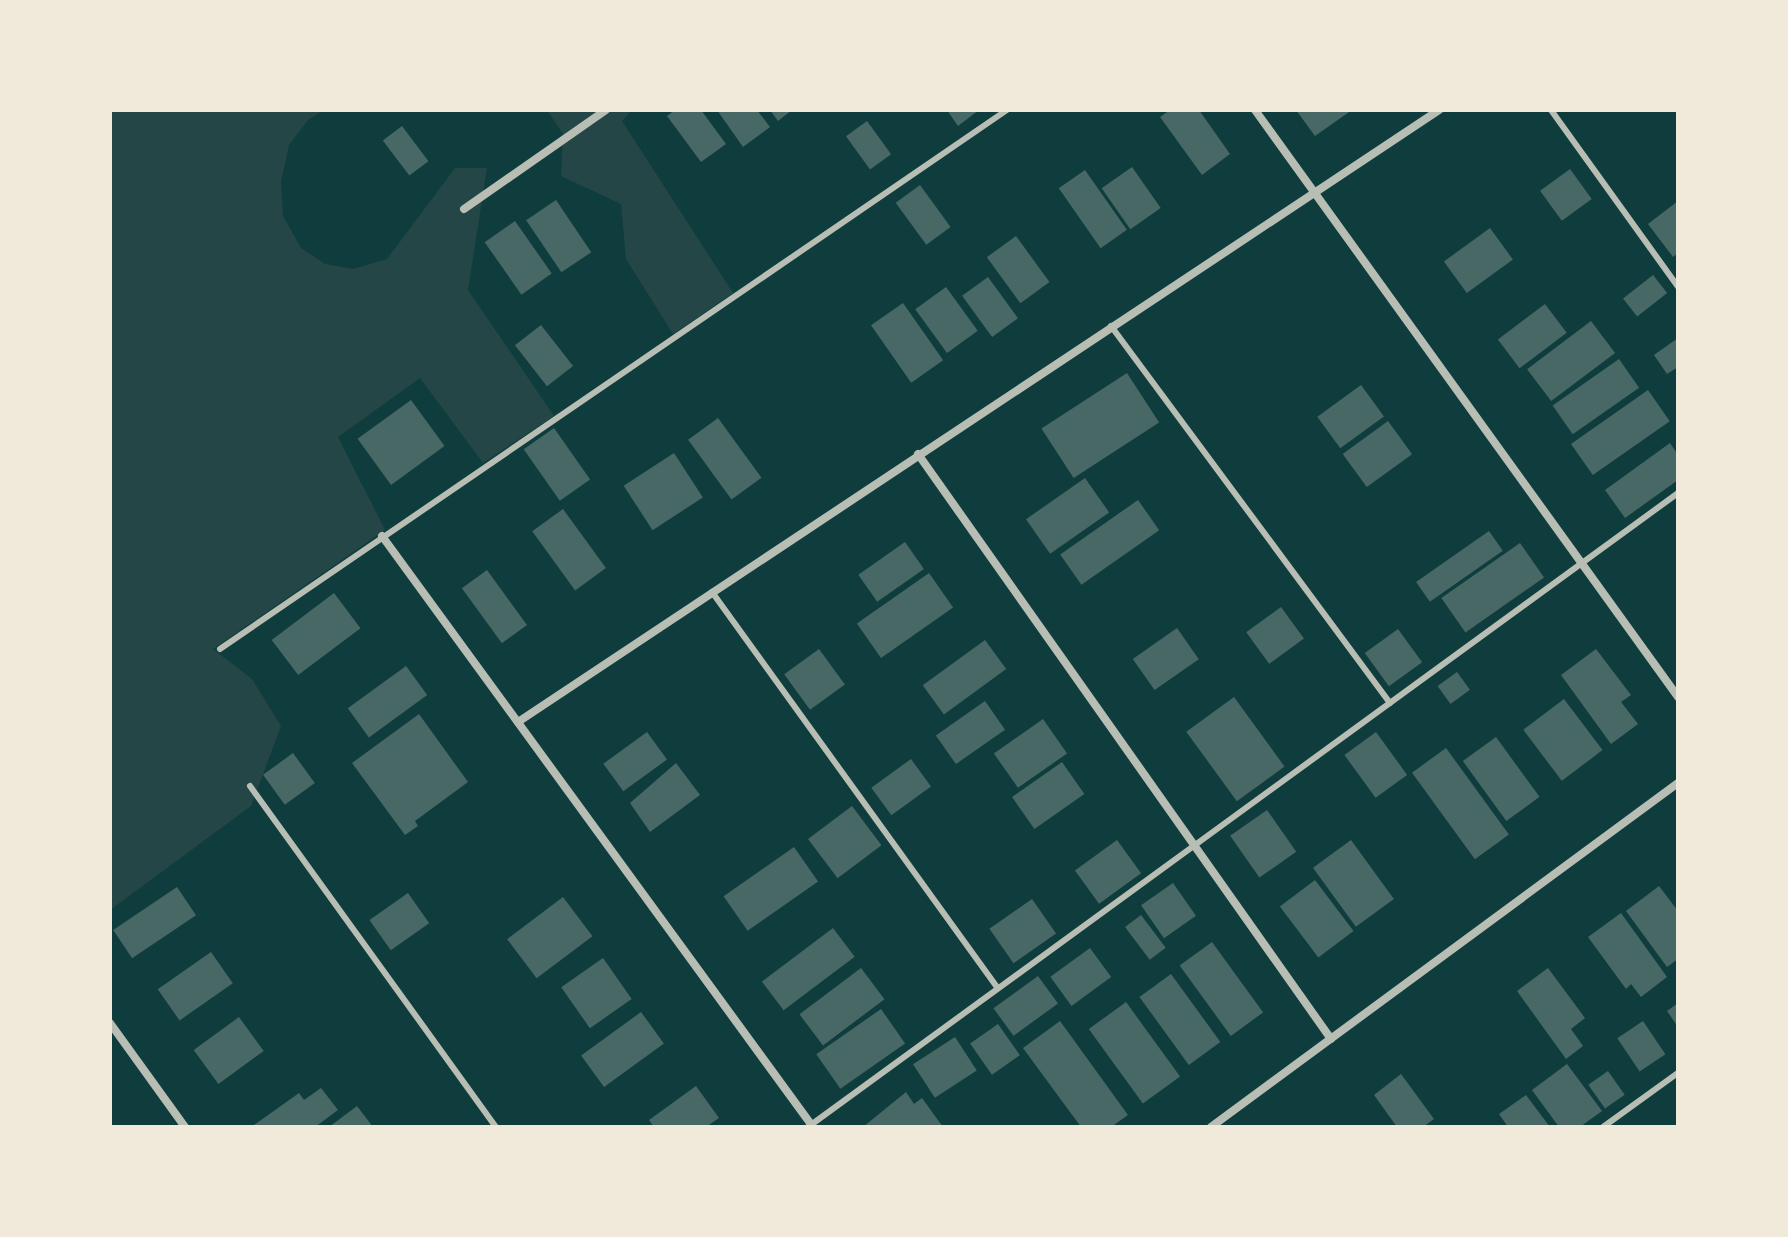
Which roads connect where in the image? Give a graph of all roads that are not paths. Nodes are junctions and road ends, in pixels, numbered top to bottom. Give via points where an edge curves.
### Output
1 (606, 110) edge
2 (1007, 110) edge
3 (1255, 110) edge
4 (1439, 110) edge
5 (1551, 110) edge
6 (1313, 190) junction
7 (464, 209) dead end
8 (1678, 287) edge
9 (1110, 325) junction
10 (918, 454) junction
11 (1678, 493) edge
12 (382, 536) junction
13 (1581, 563) junction
14 (712, 592) junction
15 (220, 649) dead end
16 (1678, 697) edge
17 (1390, 703) junction
18 (518, 722) junction
19 (1678, 783) edge
20 (250, 786) dead end
21 (1194, 845) junction
22 (998, 988) junction
23 (110, 1023) edge
24 (1331, 1039) junction
25 (1678, 1073) edge
26 (811, 1126) edge
27 (185, 1127) edge
28 (496, 1127) edge
29 (1211, 1127) edge
30 (1603, 1127) edge

1 - 7 street
2 - 12 lane
3 - 6 street
4 - 6 street
5 - 8 lane
6 - 9 street
6 - 13 street
9 - 10 street
9 - 17 lane
10 - 14 street
10 - 21 street
11 - 13 lane
12 - 15 lane
12 - 18 street
13 - 16 street
13 - 17 lane
14 - 18 street
14 - 22 lane
17 - 21 lane
18 - 26 street
19 - 24 street
20 - 28 lane
21 - 22 lane
21 - 24 street
22 - 26 lane
23 - 27 street
24 - 29 street
25 - 30 lane

